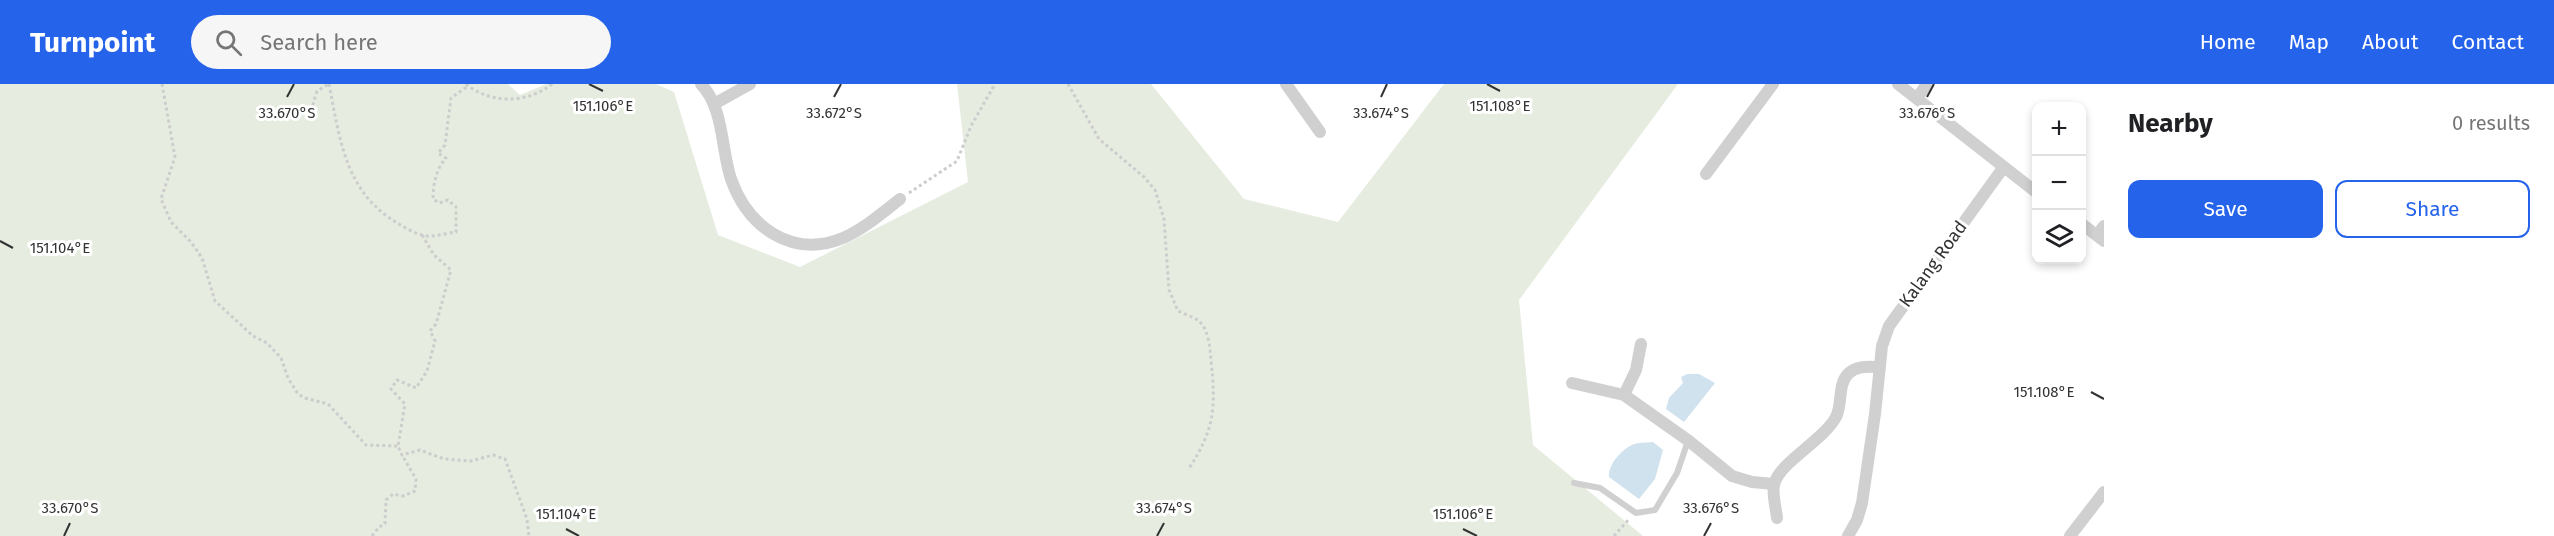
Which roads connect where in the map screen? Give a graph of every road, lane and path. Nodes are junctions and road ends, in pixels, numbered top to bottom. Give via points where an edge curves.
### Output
1 (162, 84) edge
2 (329, 84) edge
3 (552, 84) edge
4 (700, 84) edge
5 (750, 84) edge
6 (995, 84) edge
7 (1068, 84) edge
8 (1286, 84) edge
9 (1773, 84) edge
10 (1898, 84) edge
11 (1927, 84) edge
12 (467, 85) edge
13 (1917, 98) junction
14 (714, 104) junction
15 (311, 111) dead end
16 (1320, 132) dead end
17 (2003, 168) junction
18 (1707, 174) dead end
19 (2032, 188) edge
20 (900, 199) joint
21 (2086, 226) edge
22 (2102, 234) edge
23 (422, 235) junction
24 (1641, 344) dead end
25 (1880, 367) junction
26 (1572, 383) dead end
27 (1624, 395) junction
28 (1689, 441) junction
29 (398, 446) junction
30 (402, 455) junction
31 (1188, 470) dead end
32 (1574, 483) dead end
33 (1774, 484) junction
34 (2104, 492) edge
35 (1635, 513) junction
36 (1777, 518) dead end
37 (372, 536) edge
38 (529, 536) edge
39 (1614, 536) edge
40 (1848, 536) edge
41 (2070, 536) edge

1 - 29 path via 175,157 161,199 171,222 202,258 215,301 281,358 298,394 328,404 366,445
2 - 15 path via 317,91
2 - 23 path via 354,181 380,214
3 - 12 path via 542,92 518,99 492,98
4 - 14 street
5 - 14 street
6 - 20 path via 957,161
7 - 31 path via 1099,139 1155,190 1164,219 1169,290 1178,311 1200,322 1208,338 1215,399 1203,447
8 - 16 street
9 - 18 street
10 - 13 street
11 - 13 street
12 - 23 path via 451,98 445,145 438,153 446,158 438,166 433,188 433,199 439,203 448,200 456,207 456,232
13 - 17 street
14 - 20 street via 737,193 755,222 771,234 799,243 827,243 864,226
17 - 19 street
17 - 25 street, Kalang Road via 1889,326
21 - 22 street
23 - 29 path via 434,255 451,270 442,307 430,331 435,341 427,372 416,388 397,380 391,389 405,404
24 - 27 street via 1636,370
25 - 33 street via 1862,366 1843,379 1837,416 1818,440 1784,467
25 - 40 street, Kalang Road via 1862,503
26 - 27 street
27 - 28 street
28 - 33 street via 1732,476
28 - 35 lane via 1677,473 1655,510
29 - 30 path
30 - 37 path via 416,479 415,491 403,496 393,494 386,500 385,524
30 - 38 path via 420,450 444,459 471,461 493,455 505,459
32 - 35 lane via 1600,488
33 - 36 street
34 - 41 street
35 - 39 path

